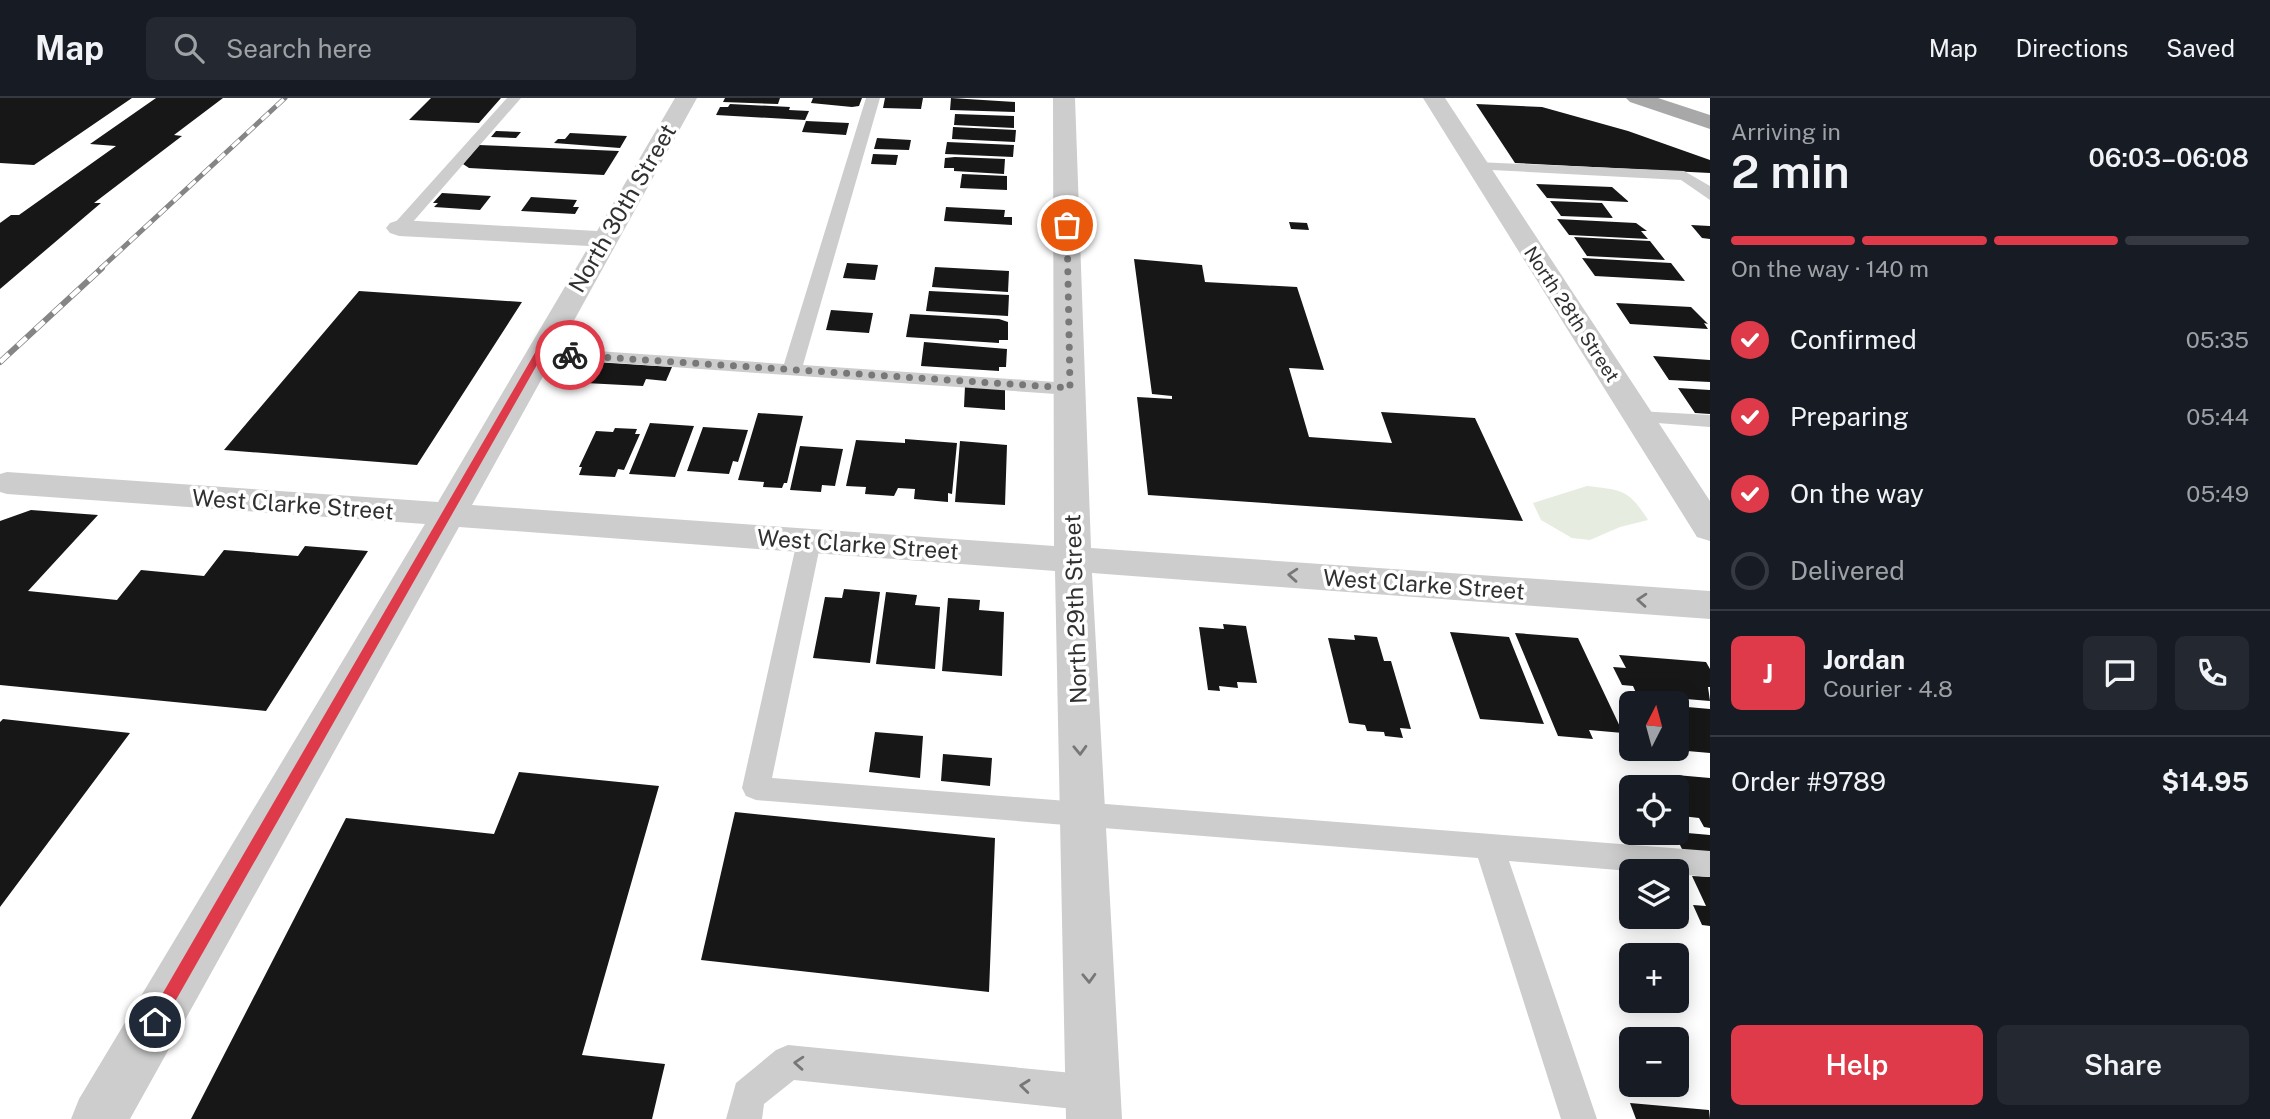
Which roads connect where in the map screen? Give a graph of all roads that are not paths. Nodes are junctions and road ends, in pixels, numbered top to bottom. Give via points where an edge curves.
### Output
1 (514, 98) edge
2 (686, 98) edge
3 (873, 98) edge
4 (1064, 98) edge
5 (1434, 98) edge
6 (1637, 98) edge
7 (1710, 122) edge
8 (1478, 166) junction
9 (1710, 195) edge
10 (399, 228) joint
11 (603, 239) junction
12 (539, 353) junction
13 (792, 370) junction
14 (1070, 388) junction
15 (1638, 417) junction
16 (1710, 421) edge
17 (7, 483) dead end
18 (449, 515) junction
19 (1710, 529) edge
20 (809, 541) junction
21 (1073, 560) junction
22 (1710, 604) edge
23 (1083, 816) junction
24 (1489, 847) junction
25 (1710, 864) edge
26 (1094, 1106) edge
27 (99, 1119) edge
28 (744, 1119) edge
29 (1578, 1119) edge

1 - 10 lane
2 - 11 street, North 30th Street
3 - 13 lane
4 - 14 street, North 29th Street
5 - 8 street, North 28th Street
6 - 7 main road
8 - 9 lane via 1684,176
8 - 15 street, North 28th Street
10 - 11 street
11 - 12 street, North 30th Street
12 - 13 lane
12 - 18 street, North 30th Street
13 - 14 lane
14 - 21 street, North 29th Street
15 - 16 lane
15 - 19 street, North 28th Street
17 - 18 street, West Clarke Street
18 - 20 street, West Clarke Street
18 - 27 street, North 30th Street
20 - 21 street, West Clarke Street
20 - 23 lane via 756,788
22 -> 21 street, West Clarke Street
21 -> 23 street, North 29th Street
23 - 24 lane
23 -> 26 street, North 29th Street
24 - 25 lane
24 - 29 lane
26 -> 28 lane via 788,1062 748,1095

